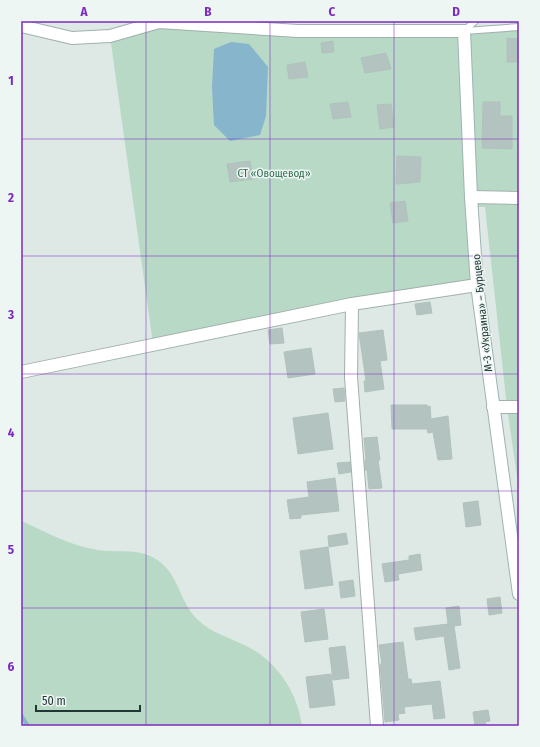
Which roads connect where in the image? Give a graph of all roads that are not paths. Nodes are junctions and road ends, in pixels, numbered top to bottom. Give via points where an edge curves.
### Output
1 (159, 21) edge
2 (475, 21) edge
3 (21, 26) edge
4 (519, 27) edge
5 (464, 30) junction
6 (471, 198) junction
7 (519, 198) edge
8 (477, 285) junction
9 (352, 304) junction
10 (21, 372) edge
11 (493, 407) junction
12 (519, 407) edge
13 (518, 581) edge
14 (519, 594) edge
15 (377, 726) edge

1 - 3 street via 110,36 72,38
1 - 5 street via 298,30
2 - 5 lane
4 - 5 lane
5 - 6 street, М-3 «Украина» – Бурцево
6 - 7 street
6 - 8 street, М-3 «Украина» – Бурцево
8 - 9 street
8 - 11 street, М-3 «Украина» – Бурцево
9 - 10 street
9 - 15 street via 351,377
11 - 12 street
11 - 13 street, М-3 «Украина» – Бурцево
13 - 14 street, М-3 «Украина» – Бурцево

